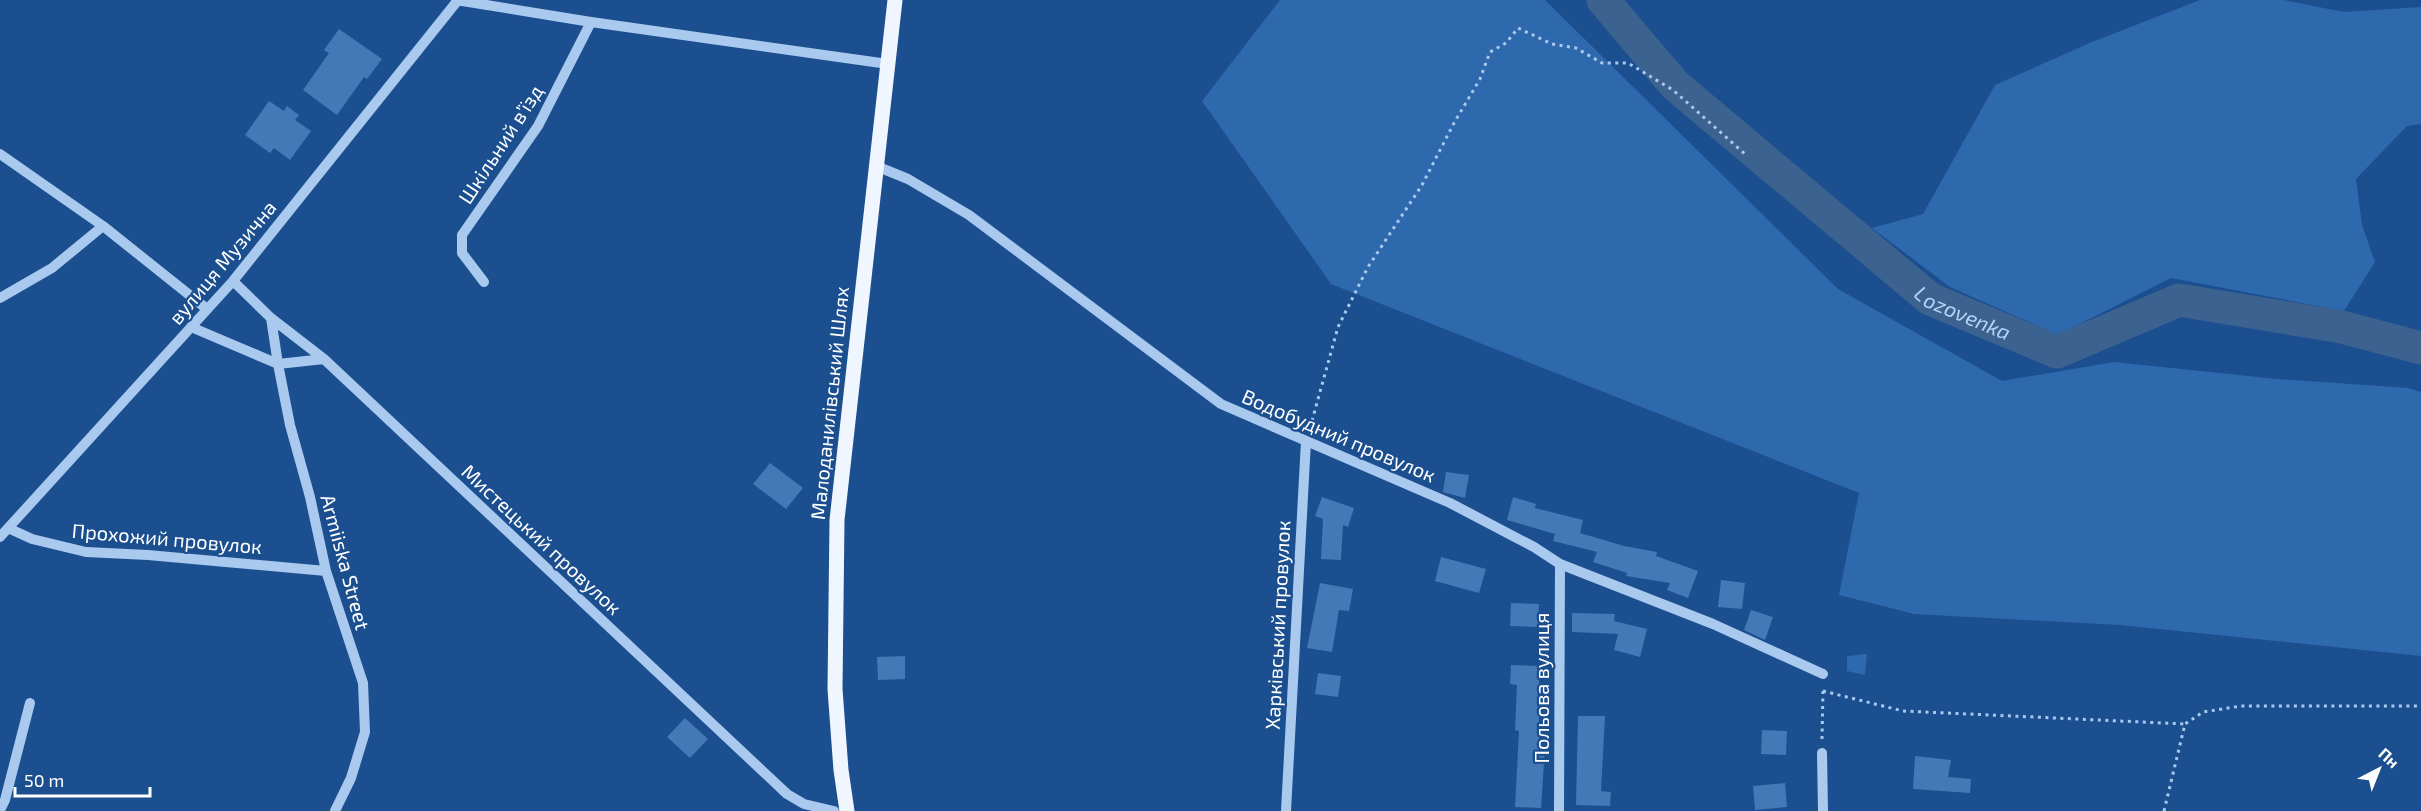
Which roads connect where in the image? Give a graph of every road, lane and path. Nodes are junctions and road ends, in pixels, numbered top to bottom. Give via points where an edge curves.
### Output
1 (457, 0) edge
2 (895, 0) edge
3 (591, 22) junction
4 (888, 64) junction
5 (0, 154) edge
6 (1745, 154) dead end
7 (876, 166) junction
8 (103, 226) junction
9 (232, 281) junction
10 (484, 282) dead end
11 (0, 298) edge
12 (207, 309) junction
13 (271, 318) junction
14 (191, 327) junction
15 (324, 359) junction
16 (278, 364) junction
17 (1306, 441) junction
18 (8, 528) junction
19 (0, 537) edge
20 (1560, 564) junction
21 (326, 571) junction
22 (1823, 674) joint
23 (1823, 690) junction
24 (30, 703) dead end
25 (2421, 706) edge
26 (2185, 724) junction
27 (1822, 753) joint
28 (0, 810) edge
29 (334, 811) edge
30 (834, 811) edge
31 (847, 811) edge
32 (1286, 811) edge
33 (1559, 811) edge
34 (1823, 811) edge
35 (2164, 811) edge

1 - 3 street
1 - 9 street, вулиця Музична
2 - 4 main road, Малоданилівський Шлях
3 - 4 street
3 - 10 street, Шкільний в’їзд via 538,126 462,235 462,253
4 - 7 main road, Малоданилівський Шлях
5 - 8 street
6 - 17 path via 1673,90 1628,63 1602,63 1576,48 1552,44 1518,28 1506,43 1490,52 1480,79 1422,185 1368,267 1338,327
7 - 17 street, Водобудний провулок via 908,179 969,215 1221,404
7 - 31 main road, Малоданилівський Шлях via 837,520 835,689
8 - 11 street via 52,268
8 - 12 street
9 - 12 street, вулиця Музична
9 - 13 street, Мистецький провулок
12 - 14 street, вулиця Музична
13 - 15 street, Мистецький провулок
13 - 16 street, Armiiska Street
14 - 16 street
14 - 18 street, вулиця Музична
15 - 16 street
15 - 30 street, Мистецький провулок via 788,794 804,804
16 - 21 street, Armiiska Street
17 - 20 street, Водобудний провулок via 1450,503
17 - 32 street, Харківський провулок
18 - 19 street, вулиця Музична
18 - 21 street, Прохожий провулок via 32,539 86,552
20 - 22 street, Водобудний провулок via 1713,624
20 - 33 street, Польова вулиця
21 - 29 street, Armiiska Street via 363,683 365,732 351,778
22 - 23 path
23 - 26 path via 1903,711
23 - 27 path
24 - 28 street
25 - 26 path via 2241,706 2203,712
26 - 35 path
27 - 34 street

